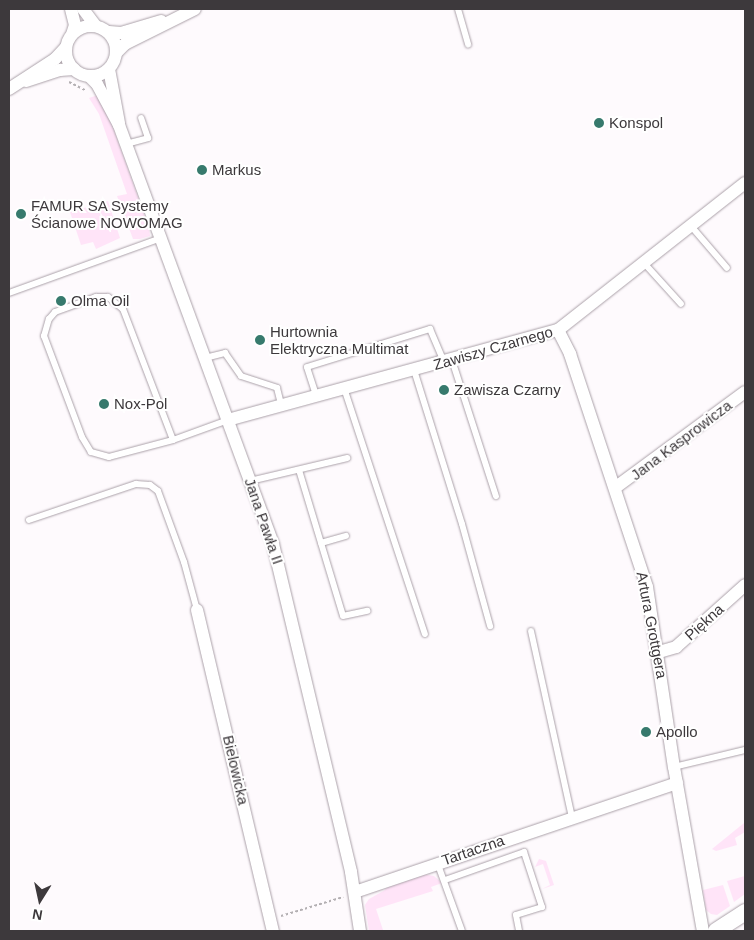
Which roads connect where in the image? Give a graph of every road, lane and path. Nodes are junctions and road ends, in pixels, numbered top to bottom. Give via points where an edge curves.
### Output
1 (71, 9) edge
2 (83, 9) edge
3 (194, 9) edge
4 (458, 9) edge
5 (169, 20) junction
6 (96, 26) junction
7 (109, 32) junction
8 (72, 34) junction
9 (468, 45) dead end
10 (66, 47) junction
11 (116, 53) junction
12 (74, 69) junction
13 (109, 69) junction
14 (89, 76) junction
15 (63, 80) dead end
16 (23, 81) junction
17 (9, 89) edge
18 (88, 91) dead end
19 (142, 118) dead end
20 (119, 125) junction
21 (126, 144) junction
22 (744, 186) edge
23 (691, 226) junction
24 (161, 238) junction
25 (644, 263) junction
26 (727, 268) dead end
27 (9, 293) edge
28 (681, 304) dead end
29 (558, 330) junction
30 (205, 358) junction
31 (448, 361) junction
32 (414, 370) junction
33 (344, 387) junction
34 (745, 392) edge
35 (316, 395) junction
36 (281, 404) junction
37 (228, 420) junction
38 (173, 440) junction
39 (347, 458) dead end
40 (299, 470) junction
41 (250, 481) junction
42 (616, 487) junction
43 (496, 496) dead end
44 (29, 520) dead end
45 (346, 536) dead end
46 (321, 543) junction
47 (745, 585) edge
48 (197, 610) joint
49 (367, 611) dead end
50 (490, 626) dead end
51 (531, 631) dead end
52 (425, 634) dead end
53 (659, 652) junction
54 (745, 750) edge
55 (674, 767) junction
56 (677, 783) junction
57 (572, 817) junction
58 (436, 862) junction
59 (446, 880) junction
60 (355, 892) junction
61 (745, 912) edge
62 (272, 925) edge
63 (360, 931) edge
64 (462, 931) edge
65 (519, 931) edge
66 (703, 931) edge
67 (716, 931) edge

1 - 8 street via 75,25
2 - 6 street
3 - 5 street
4 - 9 lane
5 - 7 street
5 - 11 street via 125,44
6 - 7 street
6 - 8 street via 85,26
7 - 11 street via 116,44
8 - 10 street
10 - 12 street
10 - 16 street via 61,55
11 - 13 street
12 - 14 street
12 - 16 street
13 - 14 street
13 - 20 street, Jana Pawła II
14 - 20 street, Jana Pawła II via 97,84
15 - 18 path
16 - 17 street
19 - 21 lane via 148,138
20 - 21 street, Jana Pawła II
21 - 24 street, Jana Pawła II
22 - 23 street, Zawiszy Czarnego
23 - 25 street, Zawiszy Czarnego
23 - 26 lane
24 - 27 lane
24 - 30 street, Jana Pawła II
25 - 28 lane
25 - 29 street, Zawiszy Czarnego
29 - 31 street, Zawiszy Czarnego
29 - 42 street, Artura Grottgera via 570,354
30 - 36 lane via 224,353 241,376 277,388
30 - 37 street, Jana Pawła II
31 - 32 street, Zawiszy Czarnego
31 - 35 lane via 430,329 308,367
31 - 43 lane
32 - 33 street, Zawiszy Czarnego
32 - 50 lane
33 - 35 street, Zawiszy Czarnego
33 - 52 lane
34 - 42 street, Jana Kasprowicza
35 - 36 street, Zawiszy Czarnego
36 - 37 street, Zawiszy Czarnego
37 - 38 lane
37 - 41 street, Jana Pawła II
38 - 38 lane via 123,309 108,297 96,297 55,312 48,319 44,336 82,437 92,452 116,456
39 - 40 lane
40 - 41 lane
40 - 46 lane
41 - 60 street, Jana Pawła II via 285,585
42 - 53 street, Artura Grottgera via 647,587
44 - 48 lane via 126,487 150,485 158,491 184,562
45 - 46 lane
46 - 49 lane via 343,616
47 - 53 street, Piękna via 676,647
48 - 62 street, Bielowicka
51 - 57 lane
53 - 55 street, Artura Grottgera
54 - 55 lane
55 - 56 street, Artura Grottgera
56 - 57 street, Tartaczna
56 - 66 street, Artura Grottgera
57 - 58 street, Tartaczna
58 - 59 lane
58 - 60 street, Tartaczna
59 - 64 lane
59 - 65 lane via 524,852 542,907 516,915
60 - 62 path
60 - 63 street, Jana Pawła II
61 - 67 street

